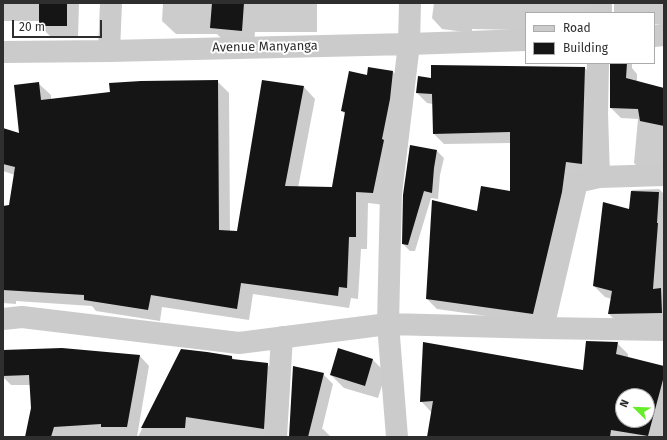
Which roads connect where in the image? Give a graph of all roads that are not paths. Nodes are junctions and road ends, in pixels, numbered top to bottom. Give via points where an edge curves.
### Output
1 (111, 3) edge
2 (410, 3) edge
3 (525, 40) edge
4 (410, 44) junction
5 (109, 51) junction
6 (3, 52) edge
7 (598, 64) edge
8 (664, 175) edge
9 (599, 176) junction
10 (3, 319) edge
11 (388, 324) junction
12 (543, 328) junction
13 (664, 330) edge
14 (282, 337) junction
15 (276, 437) edge
16 (397, 437) edge

1 - 5 street
2 - 4 street
3 - 4 street, Avenue Manyanga
4 - 5 street, Avenue Manyanga
4 - 11 street via 391,194
5 - 6 street, Avenue Manyanga
7 - 9 street
8 - 9 street
9 - 12 street via 577,182
10 - 14 street via 22,317 239,343
11 - 12 street
11 - 14 street
11 - 16 street
12 - 13 street
14 - 15 street

